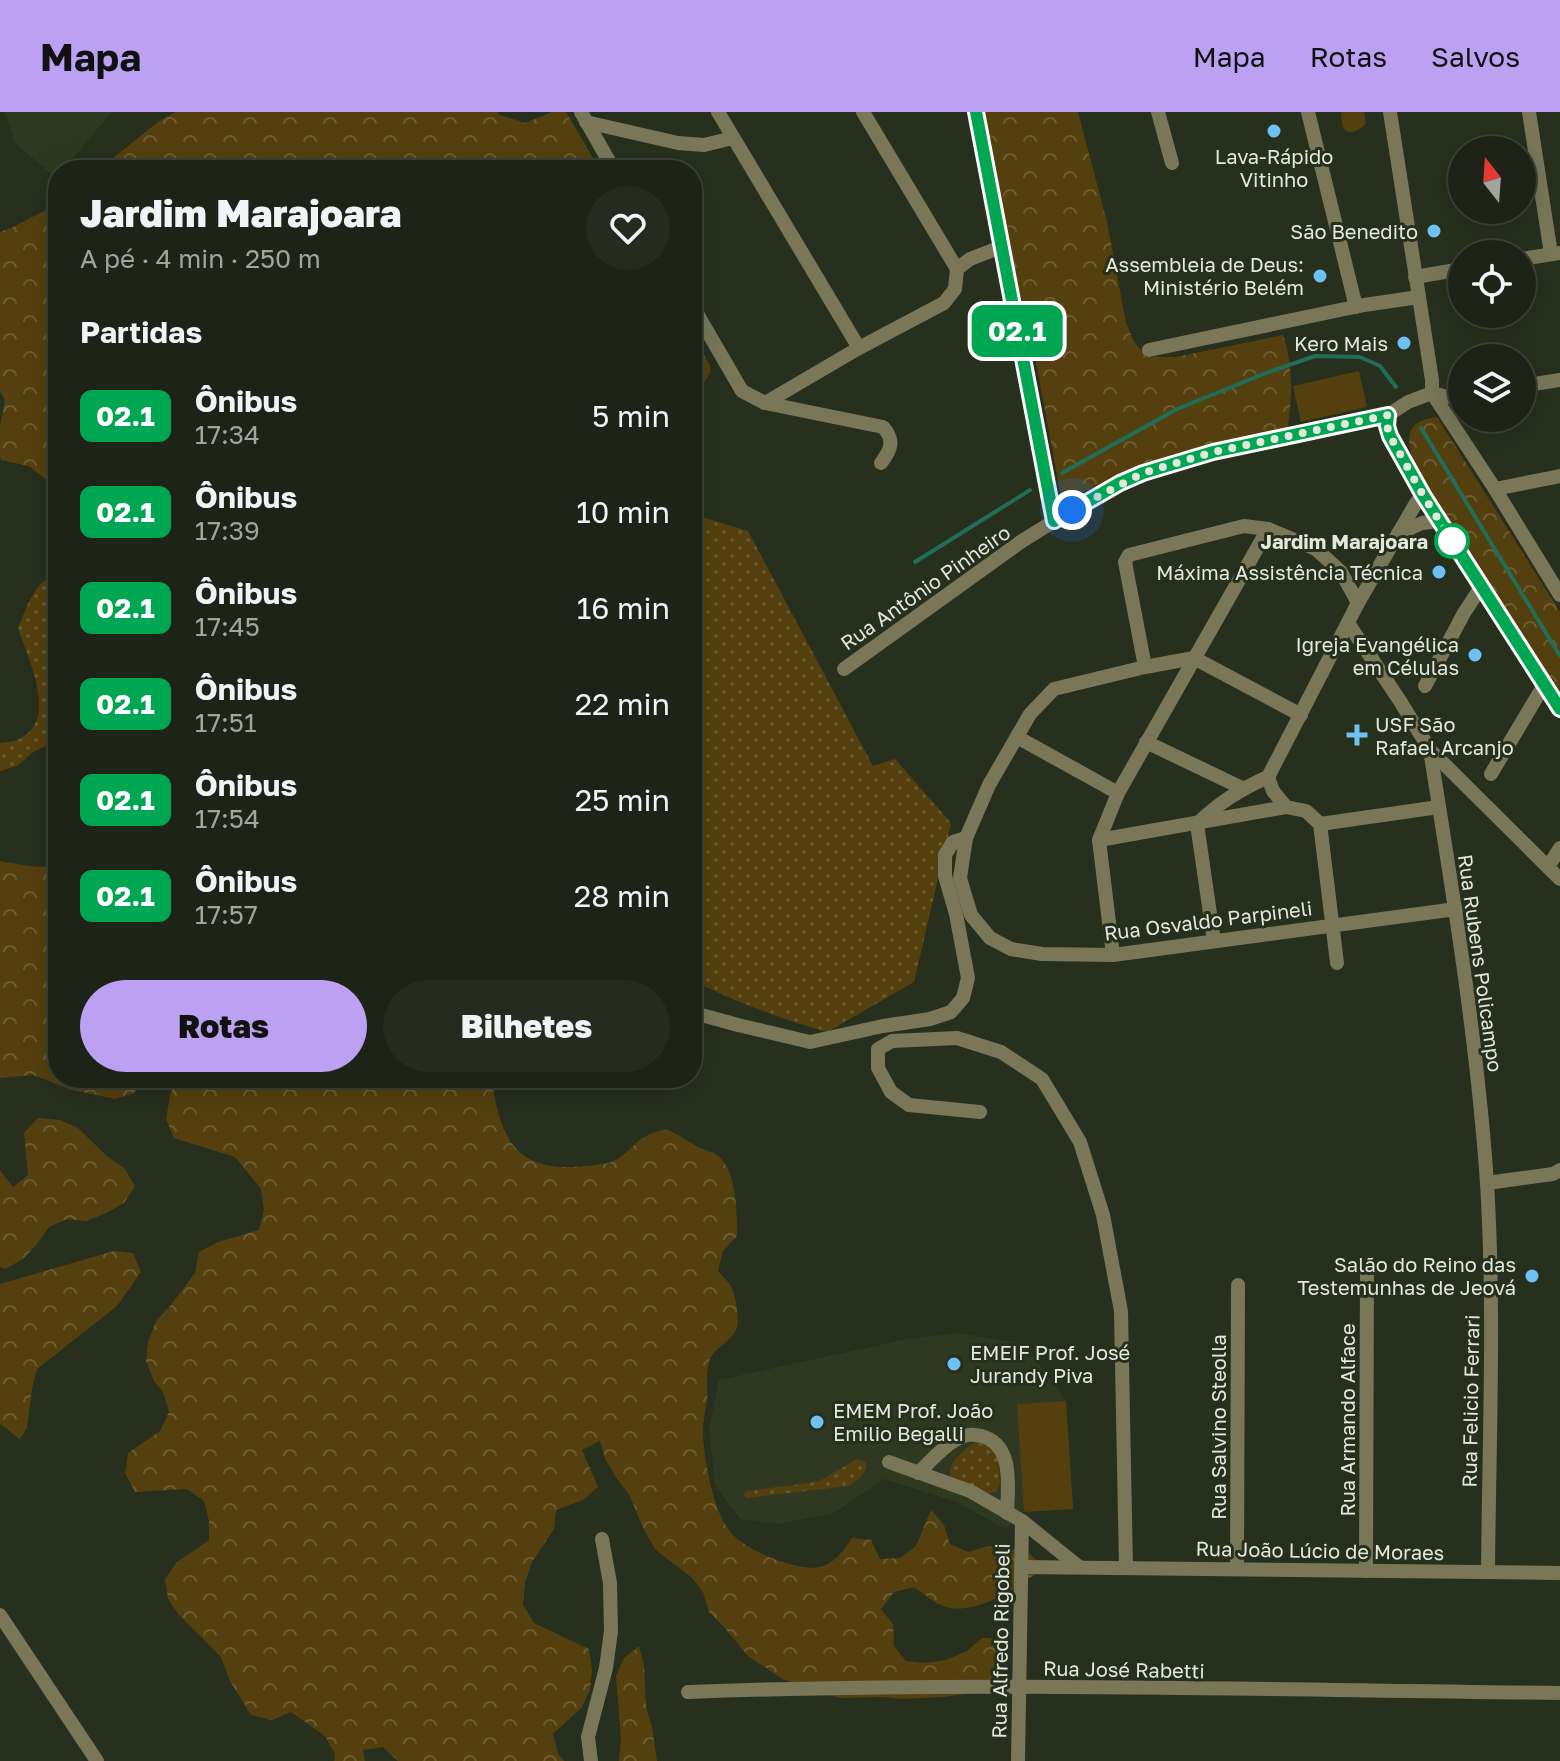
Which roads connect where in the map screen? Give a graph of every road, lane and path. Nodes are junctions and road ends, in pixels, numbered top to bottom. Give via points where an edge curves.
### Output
1 (718, 112) edge
2 (863, 112) edge
3 (976, 112) edge
4 (1158, 112) edge
5 (1308, 112) edge
6 (1390, 112) edge
7 (1529, 112) edge
8 (584, 117) edge
9 (733, 138) junction
10 (608, 160) edge
11 (1172, 163) dead end
12 (1001, 247) junction
13 (1555, 253) edge
14 (957, 269) junction
15 (1448, 271) edge
16 (1415, 277) junction
17 (1419, 297) junction
18 (1356, 307) junction
19 (702, 322) edge
20 (859, 348) junction
21 (1149, 350) dead end
22 (1560, 380) edge
23 (1536, 384) edge
24 (1432, 393) junction
25 (1448, 397) edge
26 (765, 403) junction
27 (1388, 415) junction
28 (881, 463) dead end
29 (1560, 476) edge
30 (1495, 489) junction
31 (1423, 495) junction
32 (1054, 521) junction
33 (1439, 521) junction
34 (1268, 529) junction
35 (1397, 535) junction
36 (1481, 587) junction
37 (1560, 595) edge
38 (1358, 603) junction
39 (1348, 623) junction
40 (1194, 658) junction
41 (1145, 667) junction
42 (844, 669) dead end
43 (1544, 685) junction
44 (1425, 686) dead end
45 (1560, 709) edge
46 (1301, 715) junction
47 (1017, 737) junction
48 (1146, 742) junction
49 (1430, 750) junction
50 (1491, 774) dead end
51 (1268, 777) junction
52 (1242, 788) junction
53 (1118, 793) junction
54 (1286, 807) junction
55 (1439, 807) junction
56 (1197, 824) junction
57 (1320, 824) junction
58 (966, 838) junction
59 (1099, 840) junction
60 (1560, 848) edge
61 (1548, 867) junction
62 (1560, 879) edge
63 (1456, 909) junction
64 (1333, 925) junction
65 (1214, 941) junction
66 (1113, 955) junction
67 (1337, 963) dead end
68 (702, 1015) edge
69 (980, 1112) dead end
70 (1560, 1170) edge
71 (1487, 1183) junction
72 (1367, 1269) dead end
73 (1238, 1285) dead end
74 (889, 1462) dead end
75 (918, 1473) junction
76 (1007, 1513) junction
77 (1022, 1521) junction
78 (602, 1539) dead end
79 (1021, 1567) junction
80 (1079, 1567) junction
81 (1126, 1568) junction
82 (1237, 1569) junction
83 (1366, 1571) junction
84 (1488, 1572) junction
85 (1560, 1573) edge
86 (0, 1615) edge
87 (1019, 1687) junction
88 (688, 1692) dead end
89 (1560, 1693) edge
90 (97, 1761) edge
91 (591, 1761) edge
92 (1018, 1761) edge

1 - 9 street
2 - 14 street
3 - 12 street
4 - 11 street
5 - 18 street
6 - 16 street
7 - 13 street
8 - 9 street via 678,143 704,145
8 - 10 street
9 - 20 street
12 - 14 street
12 - 32 street
14 - 20 street via 955,289 944,303
15 - 16 street
16 - 17 street
17 - 18 street
17 - 24 street
18 - 21 street
19 - 26 street via 742,391
20 - 26 street
22 - 23 street
24 - 25 street
24 - 27 street, Rua Antônio Pinheiro
24 - 30 street
26 - 28 street via 883,427 892,443
27 - 31 street via 1390,436
27 - 32 street, Rua Antônio Pinheiro via 1213,452 1143,473
29 - 30 street
30 - 37 street
31 - 33 street
31 - 35 street
32 - 42 street, Rua Antônio Pinheiro
33 - 35 street
33 - 36 street
34 - 38 street via 1316,549 1341,572
34 - 40 street
34 - 41 street via 1244,526 1129,555 1125,562
35 - 38 street
36 - 43 street
36 - 44 street
38 - 39 street
39 - 46 street
39 - 49 street
40 - 41 street, Rua Osvaldo Parpineli
40 - 46 street
40 - 48 street
41 - 47 street, Rua Osvaldo Parpineli via 1054,689
43 - 45 street
43 - 50 street
46 - 51 street
47 - 53 street
47 - 58 street, Rua Osvaldo Parpineli
48 - 52 street
48 - 53 street
49 - 55 street, Rua Rubens Policampo
49 - 61 street
51 - 52 street
51 - 54 street
52 - 56 street
53 - 59 street
54 - 56 street
54 - 57 street via 1306,811
55 - 57 street
55 - 63 street, Rua Rubens Policampo
56 - 59 street
56 - 65 street
57 - 64 street
58 - 66 street, Rua Osvaldo Parpineli via 960,878 971,915 990,938 1011,949 1042,954
58 - 68 street via 953,842 945,855 968,978 963,998 951,1012 810,1042
59 - 66 street
60 - 61 street
61 - 62 street
63 - 64 street, Rua Osvaldo Parpineli
63 - 71 street, Rua Rubens Policampo
64 - 65 street, Rua Osvaldo Parpineli
64 - 67 street
65 - 66 street, Rua Osvaldo Parpineli
69 - 81 street via 909,1105 891,1092 878,1068 878,1049 892,1041 957,1038 1001,1052 1042,1079 1080,1142 1103,1215 1121,1311
70 - 71 street
71 - 84 street, Rua Felicio Ferrari
72 - 83 street, Rua Armando Alface
73 - 82 street, Rua Salvino Steolla
74 - 75 street
75 - 76 street via 970,1491
75 - 76 street via 960,1438 990,1438 1007,1463
76 - 77 street
77 - 79 street, Rua Alfredo Rigobeli
77 - 80 street
78 - 91 street via 611,1631 588,1737
79 - 80 street, Rua João Lúcio de Moraes
79 - 87 street, Rua Alfredo Rigobeli
80 - 81 street, Rua João Lúcio de Moraes
81 - 82 street, Rua João Lúcio de Moraes
82 - 83 street, Rua João Lúcio de Moraes
83 - 84 street, Rua João Lúcio de Moraes
84 - 85 street, Rua João Lúcio de Moraes
86 - 90 street
87 - 88 street, Rua José Rabetti
87 - 89 street, Rua José Rabetti
87 - 92 street, Rua Alfredo Rigobeli

